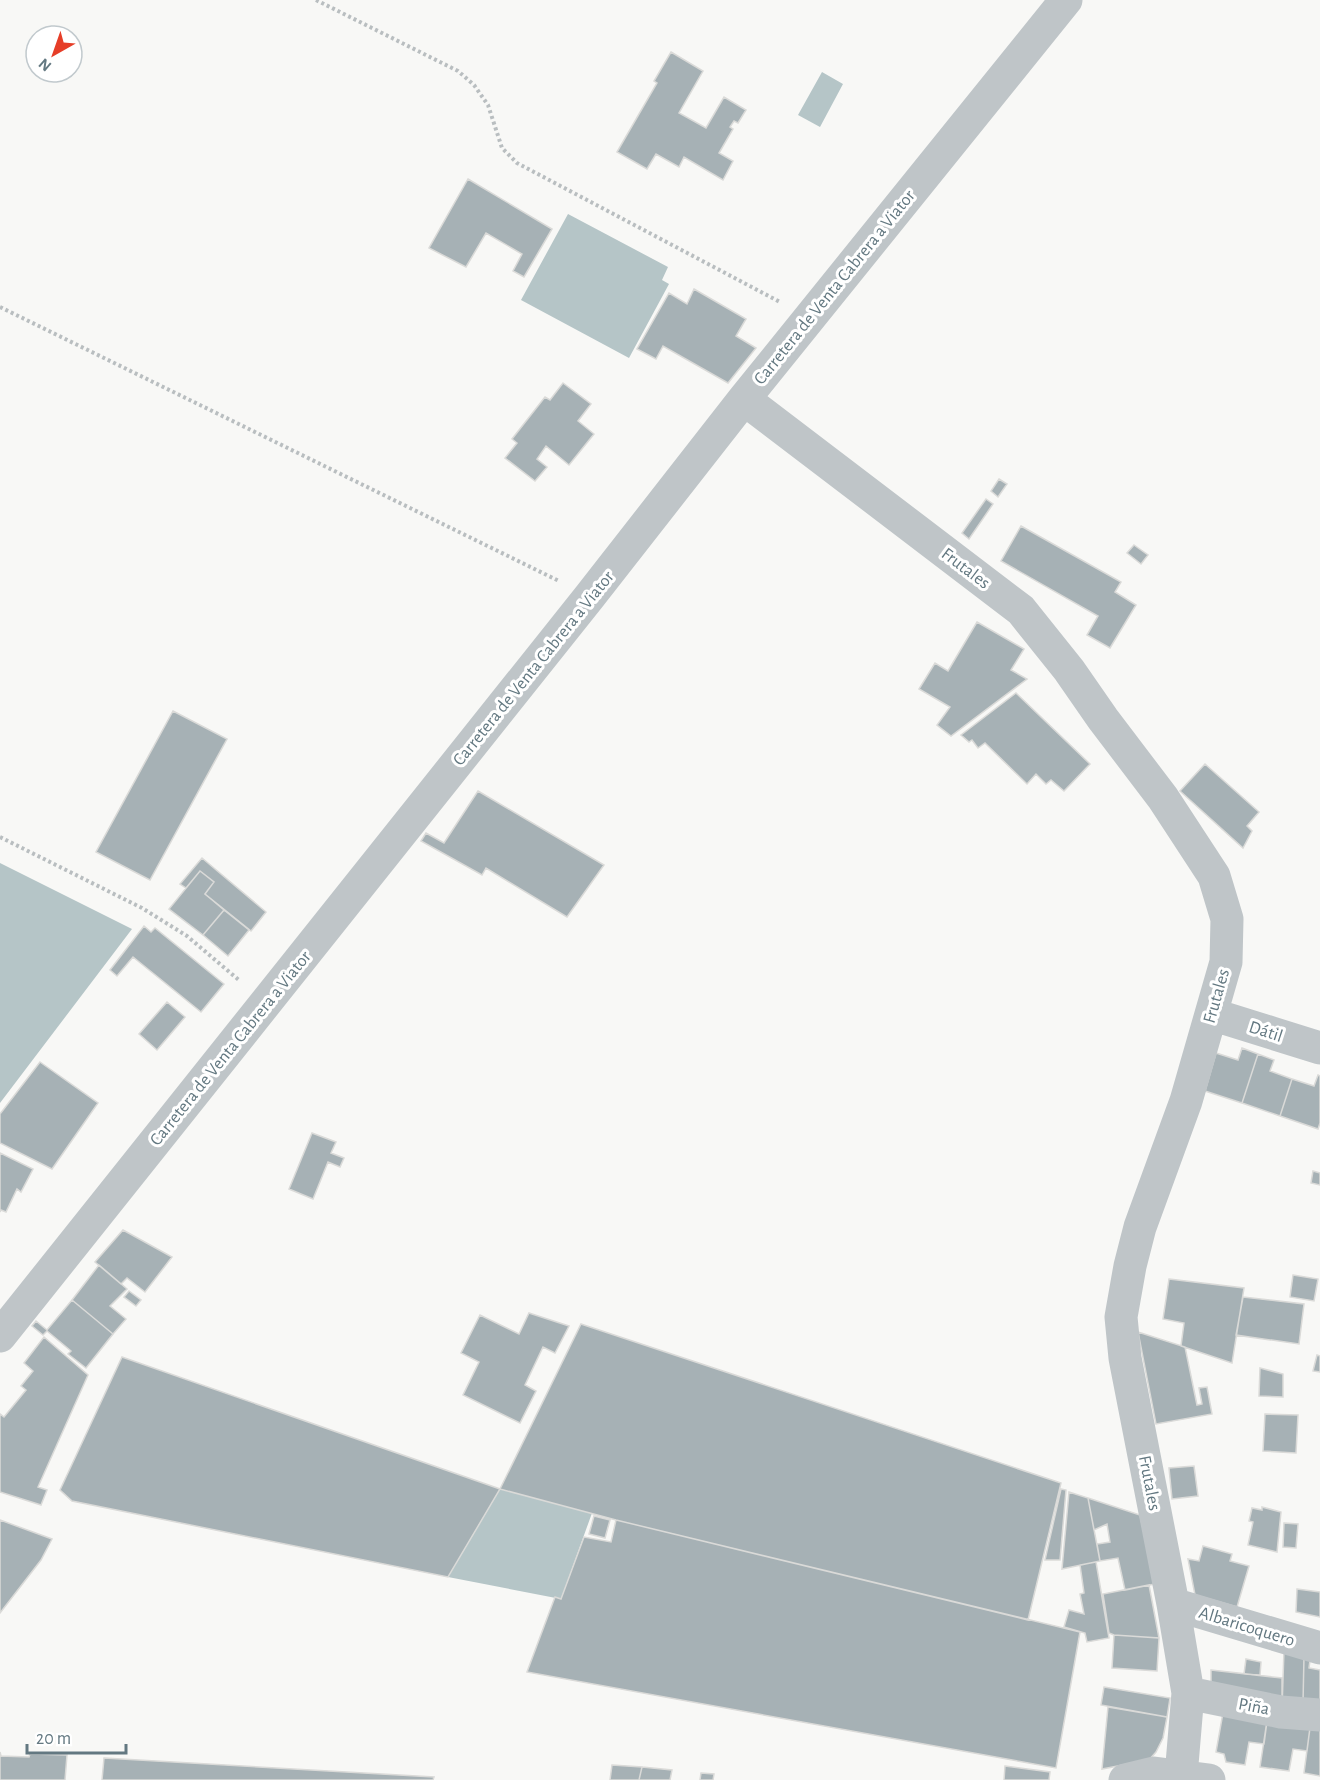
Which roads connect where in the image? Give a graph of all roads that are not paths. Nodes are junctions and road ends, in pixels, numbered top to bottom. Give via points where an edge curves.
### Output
1 (1066, 0) edge
2 (744, 399) junction
3 (1212, 1014) junction
4 (1320, 1048) edge
5 (0, 1336) edge
6 (1173, 1604) junction
7 (1320, 1648) edge
8 (1188, 1693) junction
9 (1320, 1715) edge
10 (1195, 1778) edge
11 (1125, 1780) edge

1 - 2 street, Carretera de Venta Cabrera a Viator
2 - 3 street, Frutales via 1021,610 1069,670 1163,798 1214,876 1227,930 1226,962
2 - 5 street, Carretera de Venta Cabrera a Viator
3 - 4 street, Dátil
3 - 6 street, Frutales via 1186,1101 1140,1227 1121,1317 1125,1358
6 - 7 street, Albaricoquero
6 - 8 street, Frutales
8 - 9 street, Piña via 1281,1712
8 - 10 street, Frutales
10 - 11 street via 1154,1773

